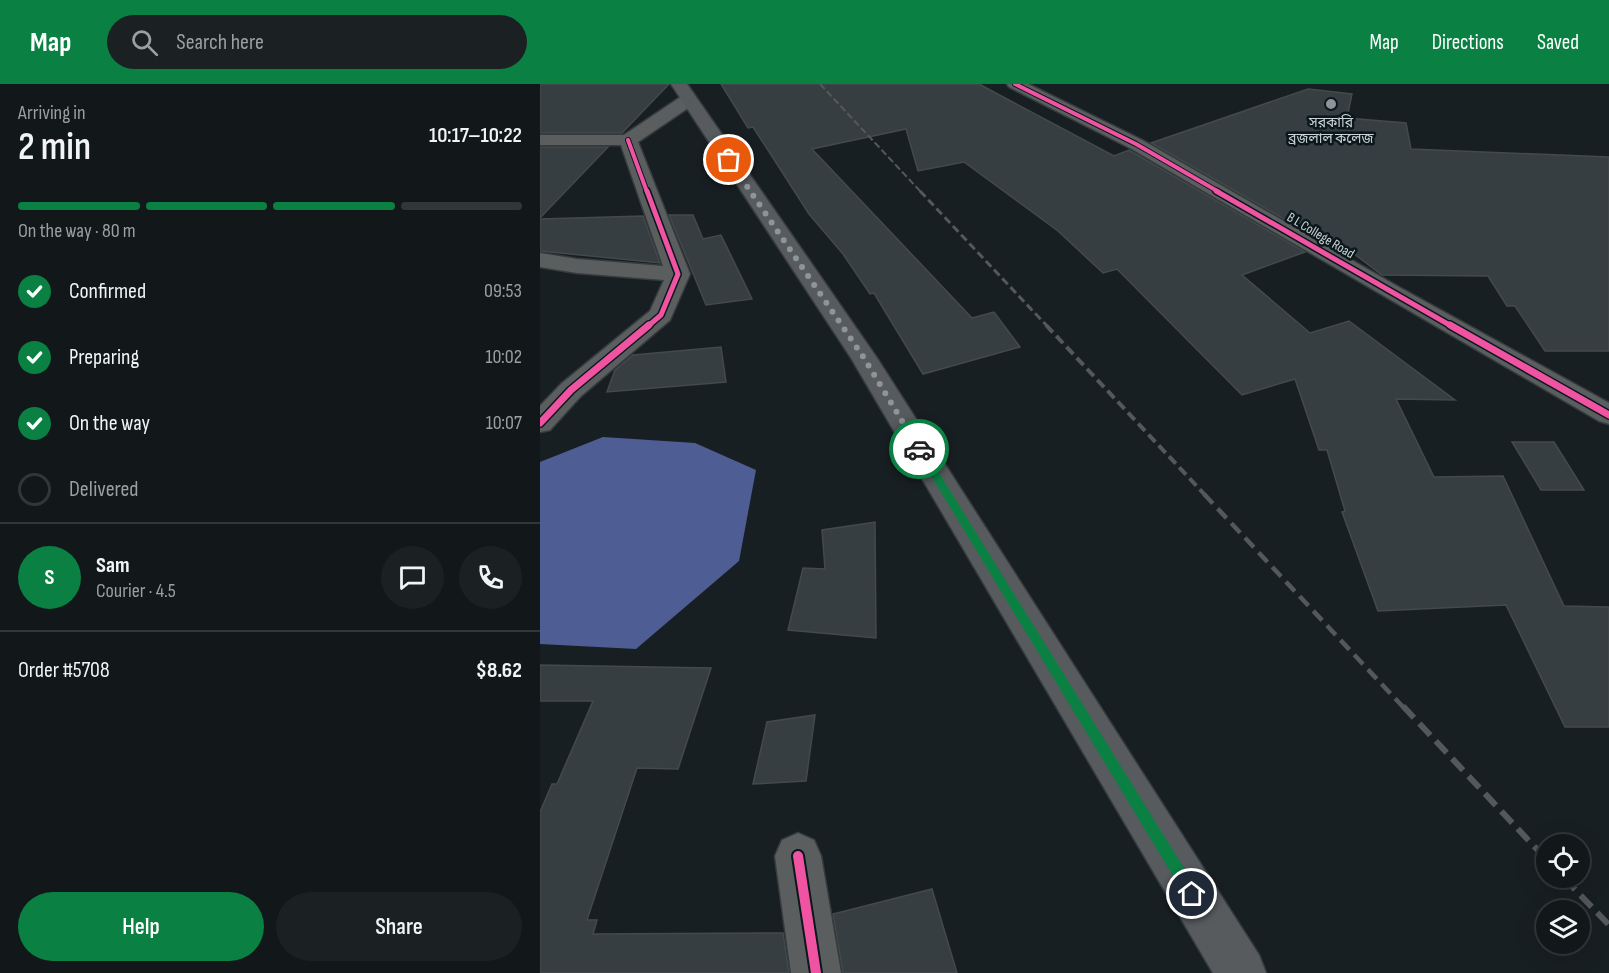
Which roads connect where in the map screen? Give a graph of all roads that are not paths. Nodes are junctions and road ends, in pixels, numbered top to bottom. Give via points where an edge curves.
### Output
1 (1016, 84) edge
2 (683, 92) edge
3 (540, 140) edge
4 (628, 140) junction
5 (540, 260) edge
6 (678, 274) junction
7 (571, 390) junction
8 (540, 392) edge
9 (1609, 415) edge
10 (540, 423) edge
11 (798, 856) dead end
12 (816, 973) edge
13 (1241, 973) edge

1 - 9 street, B L College Road via 1136,144
2 - 4 street
2 - 13 highway via 864,358
3 - 4 street
4 - 6 street
5 - 6 street
6 - 7 street via 661,315
7 - 8 street
7 - 10 street
11 - 12 street

